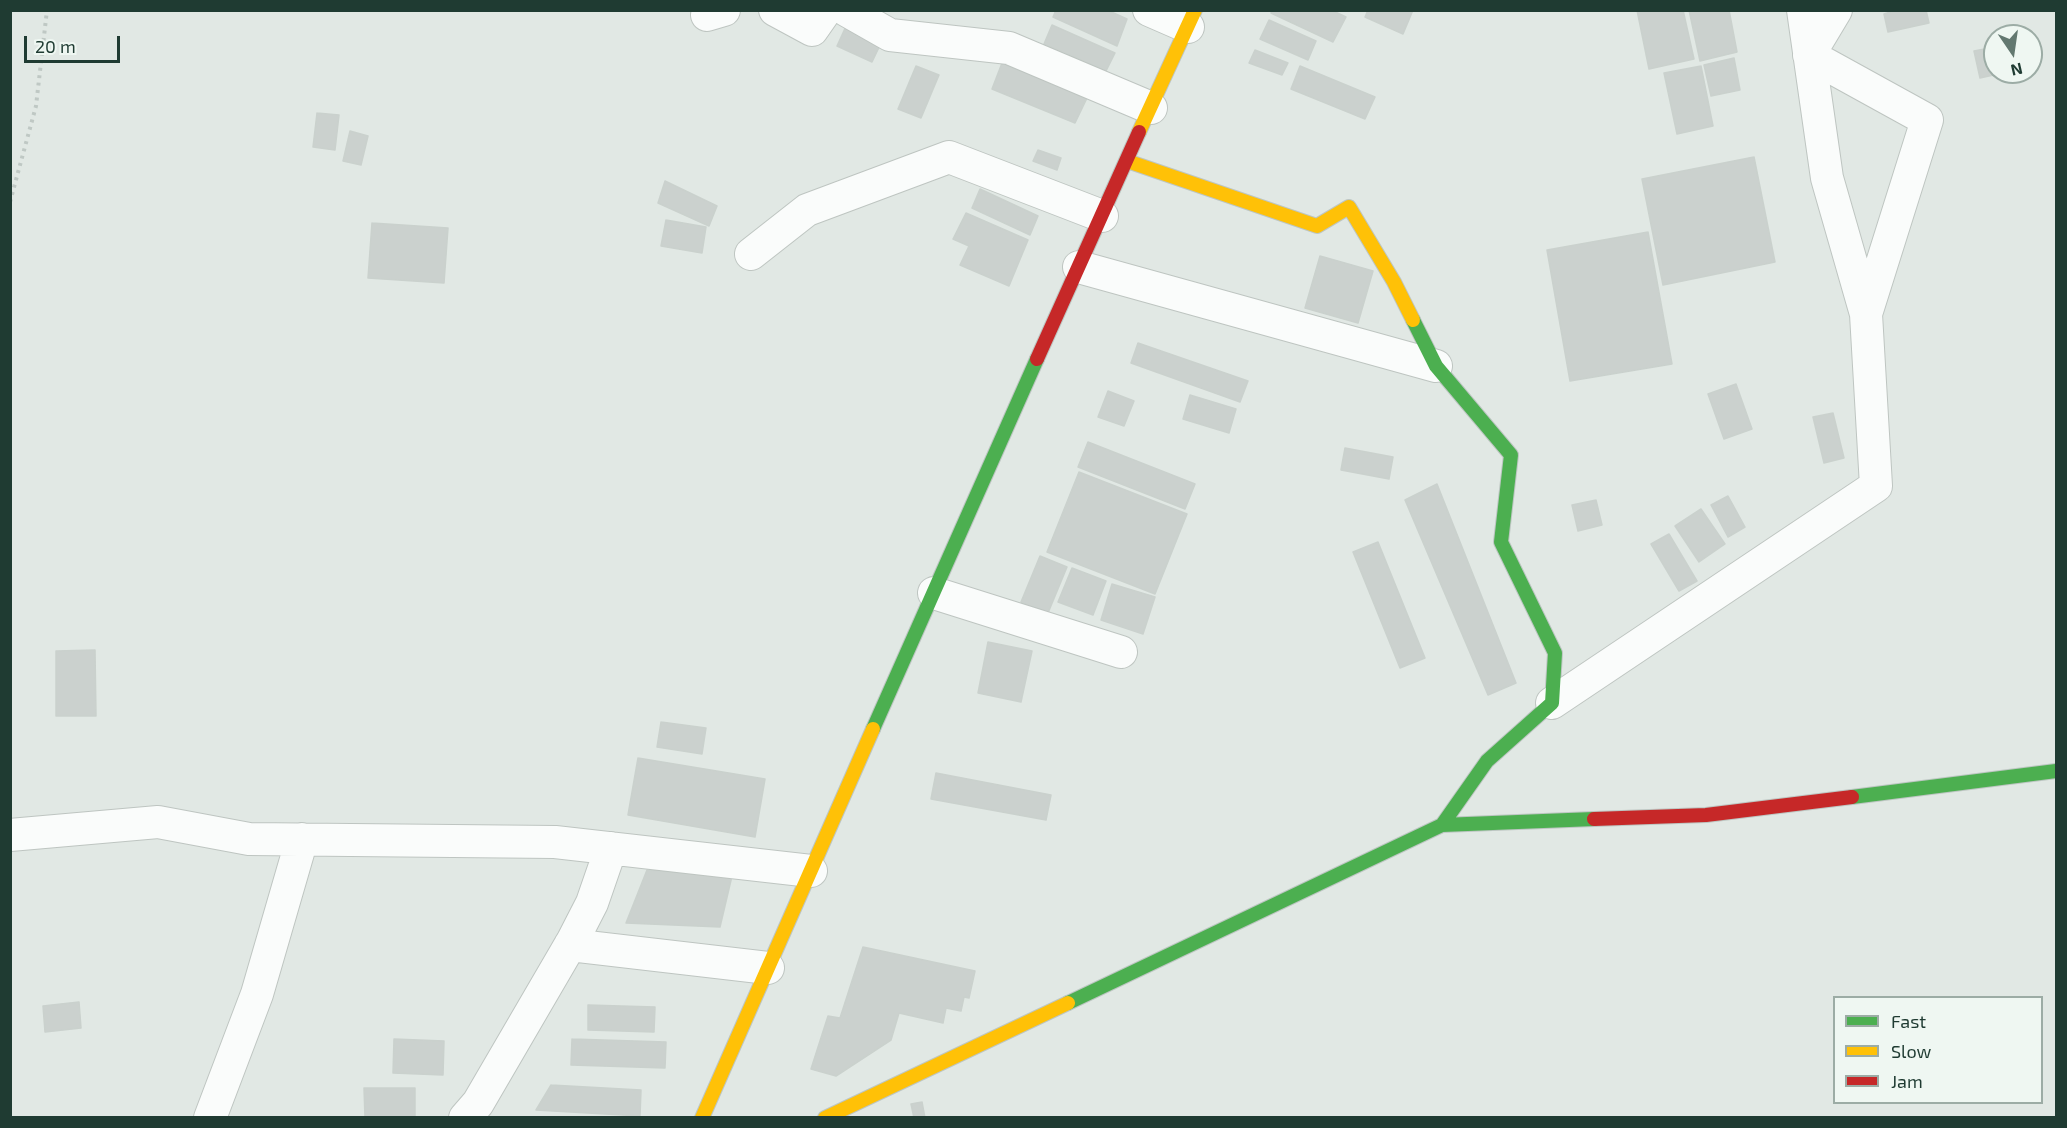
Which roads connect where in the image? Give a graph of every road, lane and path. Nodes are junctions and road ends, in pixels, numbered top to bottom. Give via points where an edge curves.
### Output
1 (47, 10) edge
2 (775, 10) edge
3 (826, 10) edge
4 (846, 10) edge
5 (1149, 10) edge
6 (1803, 10) edge
7 (1836, 10) edge
8 (1192, 19) edge
9 (1809, 55) junction
10 (1151, 108) junction
11 (1127, 161) junction
12 (10, 202) edge
13 (1102, 216) junction
14 (752, 254) dead end
15 (1078, 267) junction
16 (1866, 314) junction
17 (1436, 366) junction
18 (934, 592) junction
19 (1121, 652) dead end
20 (1552, 703) junction
21 (2056, 771) edge
22 (1442, 825) junction
23 (10, 835) edge
24 (302, 839) junction
25 (611, 848) junction
26 (811, 872) junction
27 (570, 945) junction
28 (768, 968) junction
29 (210, 1118) edge
30 (465, 1118) edge
31 (702, 1118) edge
32 (825, 1118) edge

1 - 12 path via 36,106
2 - 3 street via 812,30
4 - 10 street via 890,34 1009,48
5 - 8 street
6 - 9 street
7 - 9 street
8 - 10 street
9 - 16 street via 1827,178
9 - 16 street via 1927,120
10 - 11 street
11 - 13 street
11 - 17 street via 1317,226 1349,207 1394,282
13 - 14 street via 949,157 807,210
13 - 15 street
15 - 17 street
15 - 18 street
16 - 20 street via 1876,486
17 - 20 street via 1510,455 1501,542 1555,653
18 - 19 street
18 - 26 street
20 - 22 street via 1487,761
21 - 22 street via 1706,815
22 - 32 street
23 - 24 street via 158,822 249,838
24 - 25 street via 555,842
24 - 29 street via 257,994
25 - 26 street
25 - 27 street via 592,903
26 - 28 street
27 - 28 street
27 - 30 street via 478,1103
28 - 31 street

